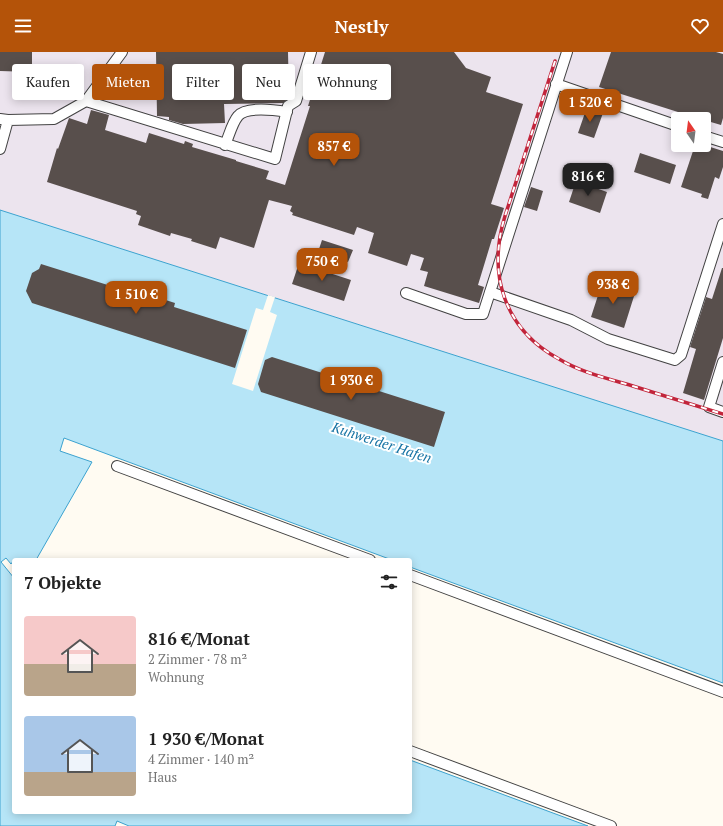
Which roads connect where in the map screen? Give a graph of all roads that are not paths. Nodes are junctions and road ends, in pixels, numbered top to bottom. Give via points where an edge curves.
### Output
1 (122, 52) edge
2 (311, 52) edge
3 (567, 52) edge
4 (556, 84) junction
5 (86, 101) junction
6 (287, 112) junction
7 (4, 120) edge
8 (671, 124) edge
9 (711, 137) edge
10 (722, 139) edge
11 (225, 145) junction
12 (0, 149) edge
13 (723, 224) edge
14 (490, 292) junction
15 (406, 293) dead end
16 (723, 362) edge
17 (723, 412) edge
18 (117, 466) dead end
19 (365, 558) edge
20 (412, 576) edge
21 (723, 692) edge
22 (412, 752) edge
23 (611, 826) edge

1 - 5 lane
2 - 6 lane via 296,101 288,106
3 - 4 lane
4 - 8 lane
4 - 14 lane
5 - 7 lane via 54,119
5 - 11 lane
6 - 11 lane via 242,112 235,119
6 - 11 lane via 275,159
7 - 12 lane
9 - 10 lane
13 - 14 lane via 679,358 675,360 608,339 571,320
14 - 15 lane via 483,314 466,314
16 - 17 lane via 709,407
18 - 19 lane
20 - 21 lane
22 - 23 lane

